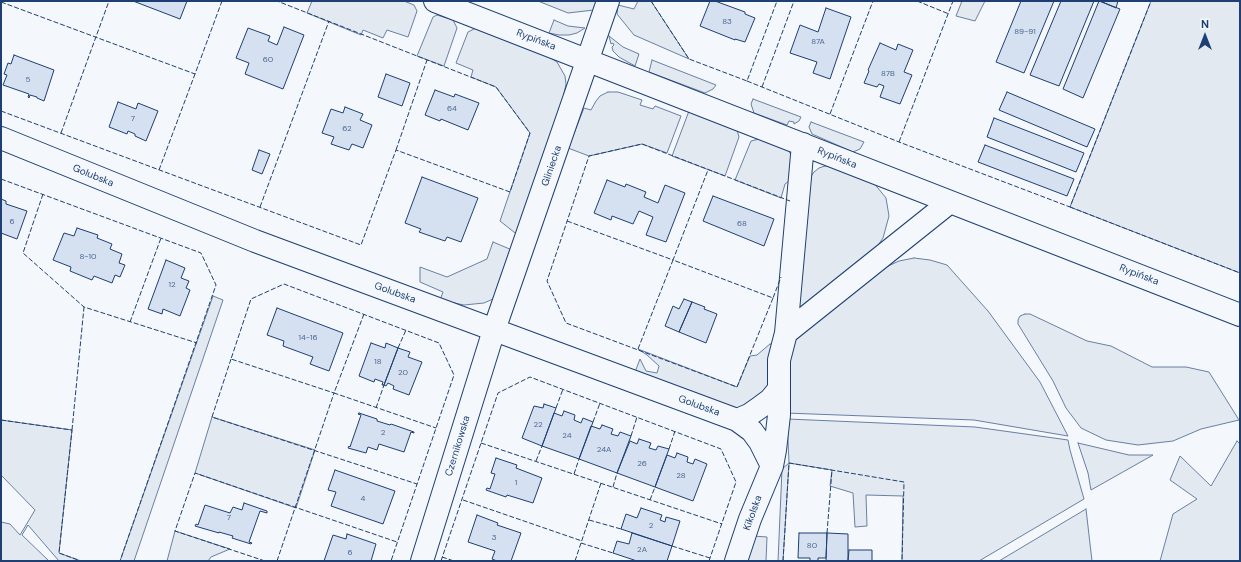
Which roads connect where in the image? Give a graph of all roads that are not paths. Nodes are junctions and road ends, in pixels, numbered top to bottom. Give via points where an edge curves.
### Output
1 (435, 1) edge
2 (608, 1) edge
3 (588, 60) junction
4 (1, 138) edge
5 (803, 144) junction
6 (950, 202) junction
7 (1240, 315) edge
8 (494, 330) junction
9 (786, 333) junction
10 (779, 389) junction
11 (737, 420) junction
12 (772, 466) junction
13 (422, 561) edge
14 (736, 561) edge

1 - 3 street, Rypińska
2 - 3 street, Gliniecka
3 - 5 street, Rypińska
3 - 8 street, Gliniecka
4 - 8 street, Golubska via 255,241
5 - 6 street, Rypińska
5 - 9 street, Kikolska
6 - 7 street, Rypińska
6 - 9 street
8 - 11 street, Golubska
8 - 13 street, Czernikowska
9 - 10 street, Kikolska via 779,360
10 - 11 street via 770,400 748,416
10 - 12 street, Kikolska via 779,416
11 - 12 street, Golubska via 752,431
12 - 14 street, Kikolska

